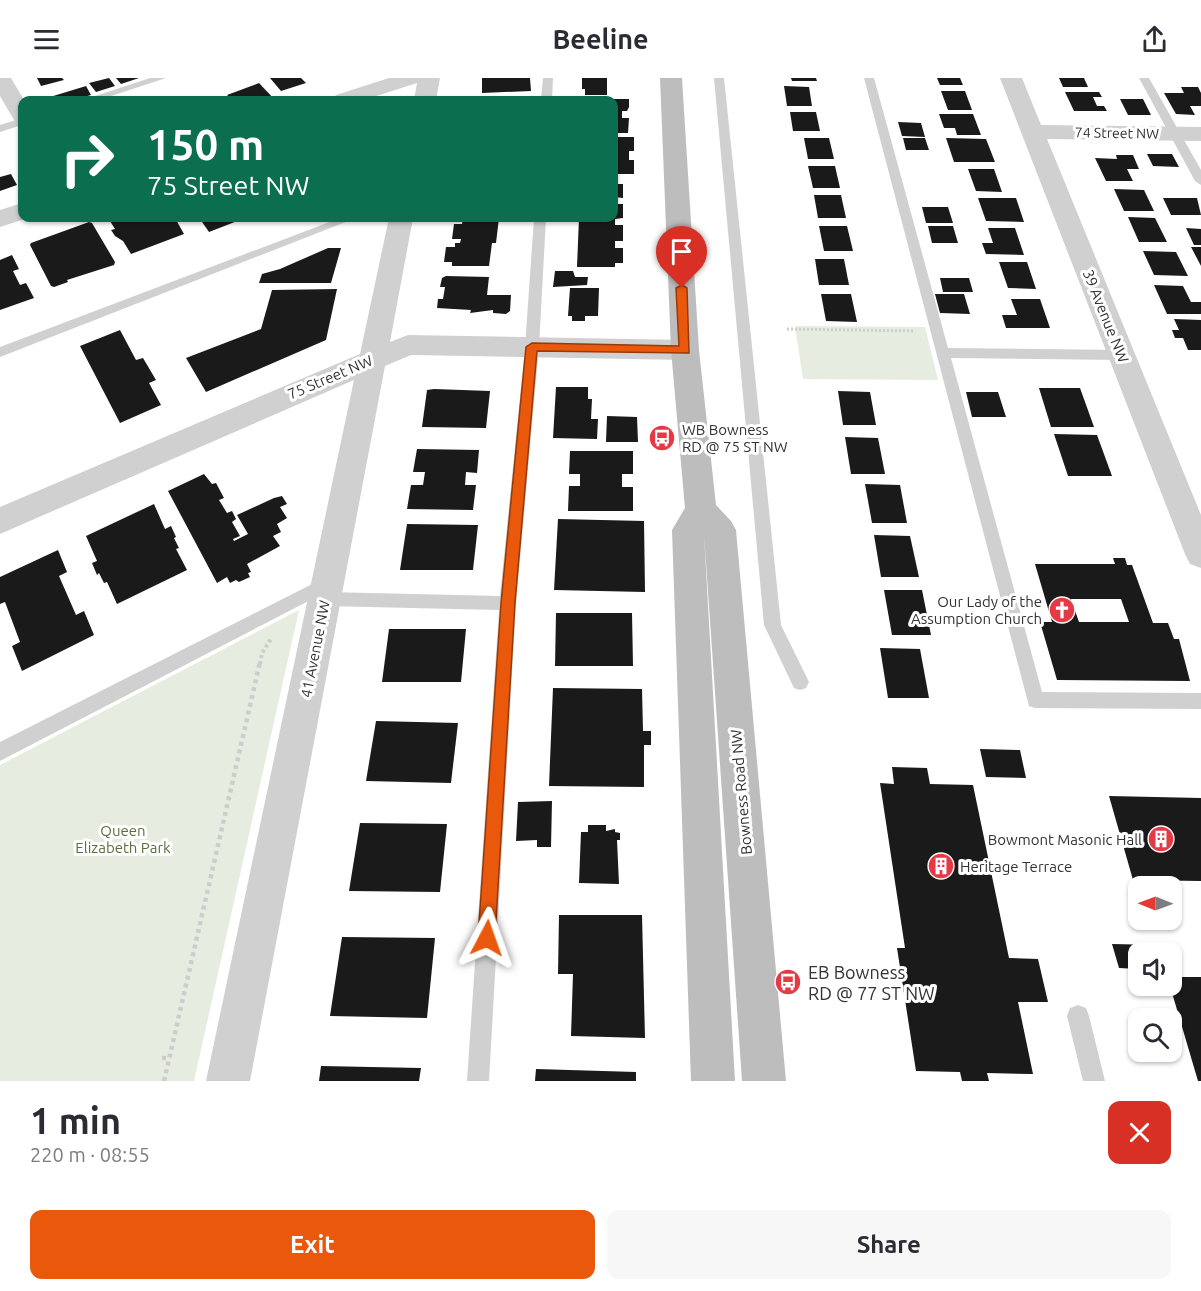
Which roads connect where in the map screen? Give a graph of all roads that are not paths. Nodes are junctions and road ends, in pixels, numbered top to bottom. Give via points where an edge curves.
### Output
1 (0, 78) edge
2 (161, 78) edge
3 (410, 78) edge
4 (429, 78) edge
5 (548, 78) edge
6 (671, 78) edge
7 (719, 78) edge
8 (869, 78) edge
9 (1011, 78) edge
10 (1144, 78) edge
11 (102, 96) edge
12 (356, 96) edge
13 (426, 96) edge
14 (547, 96) edge
15 (18, 108) edge
16 (18, 122) edge
17 (0, 129) edge
18 (1033, 132) junction
19 (1174, 134) junction
20 (1201, 134) edge
21 (1201, 181) edge
22 (18, 212) edge
23 (0, 219) edge
24 (340, 222) edge
25 (400, 222) edge
26 (540, 222) edge
27 (532, 347) junction
28 (685, 350) junction
29 (0, 352) edge
30 (943, 353) junction
31 (1122, 355) junction
32 (373, 358) junction
33 (701, 510) junction
34 (0, 521) edge
35 (1201, 554) edge
36 (315, 594) junction
37 (508, 603) junction
38 (800, 682) dead end
39 (1201, 701) edge
40 (0, 752) edge
41 (1078, 1016) dead end
42 (228, 1081) edge
43 (478, 1081) edge
44 (712, 1081) edge
45 (764, 1081) edge
46 (1094, 1081) edge

1 - 15 street
2 - 11 lane
3 - 12 street
4 - 13 street
5 - 14 lane
6 - 28 street
7 - 38 lane via 773,625
8 - 30 lane
9 - 18 street, 39 Avenue NW
10 - 19 lane
16 - 17 lane
18 - 19 street, 74 Street NW
18 - 31 street, 39 Avenue NW
19 - 20 street, 74 Street NW
19 - 21 lane
22 - 23 street
24 - 29 lane
25 - 32 street, 41 Avenue NW
26 - 27 lane
27 - 28 street, 75 Street NW
27 - 32 street, 75 Street NW via 408,345
27 - 37 lane
28 - 33 street
30 - 31 lane
30 - 39 lane via 1035,700
31 - 35 street, 39 Avenue NW
32 - 34 street, 75 Street NW
32 - 36 street, 41 Avenue NW
33 - 44 street via 688,530
33 - 45 street, Bowness Road NW via 720,530
36 - 37 lane
36 - 40 lane
36 - 42 street, 41 Avenue NW
37 - 43 lane
41 - 46 lane

